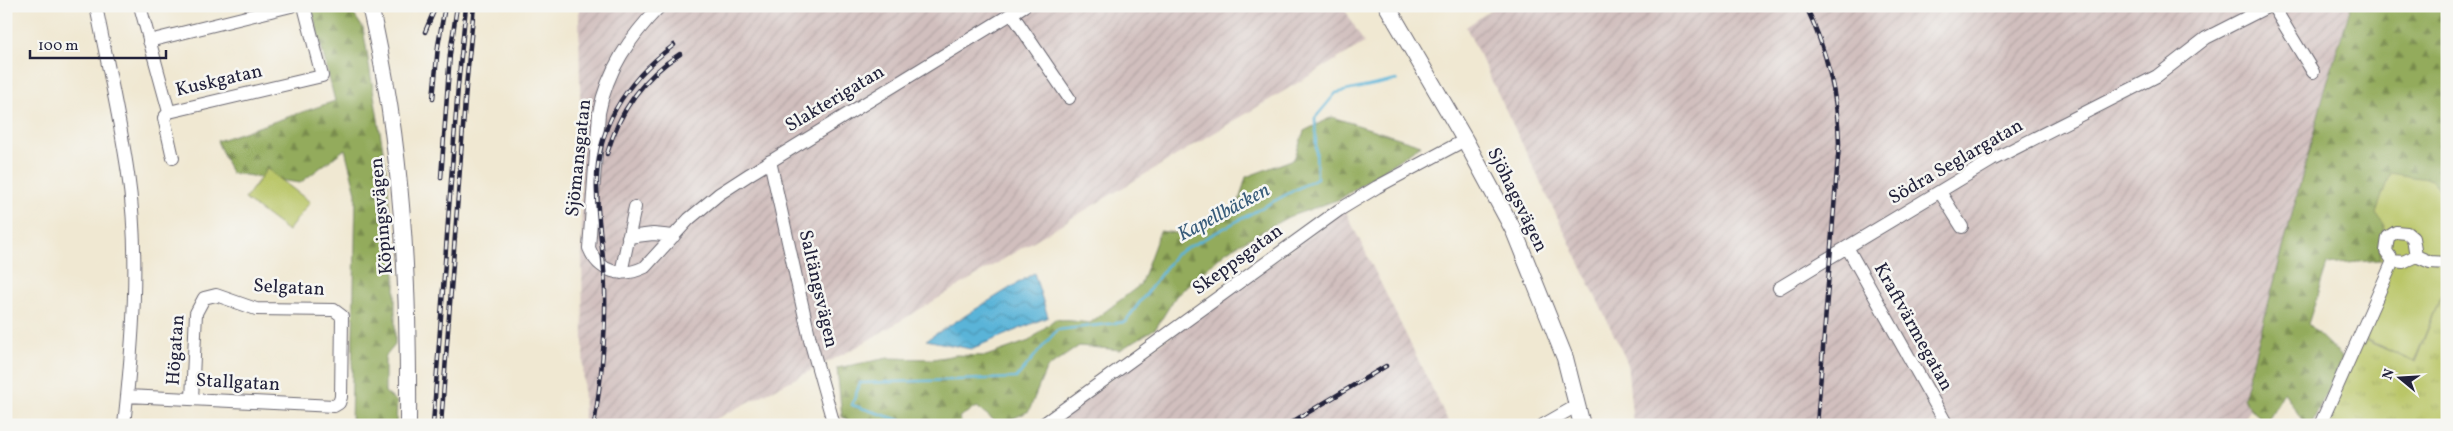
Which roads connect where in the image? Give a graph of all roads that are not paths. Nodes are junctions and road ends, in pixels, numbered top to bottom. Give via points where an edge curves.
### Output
1 (96, 6) edge
2 (140, 6) edge
3 (291, 6) edge
4 (304, 6) edge
5 (370, 6) edge
6 (660, 6) edge
7 (1024, 6) edge
8 (1387, 6) edge
9 (2271, 6) edge
10 (1012, 14) junction
11 (148, 41) junction
12 (2313, 72) dead end
13 (1069, 98) dead end
14 (169, 112) junction
15 (1465, 140) junction
16 (173, 158) dead end
17 (770, 161) junction
18 (1940, 192) junction
19 (635, 207) dead end
20 (1962, 227) dead end
21 (674, 236) junction
22 (628, 237) junction
23 (1847, 247) junction
24 (2416, 256) junction
25 (2393, 262) junction
26 (2447, 263) edge
27 (626, 272) junction
28 (1779, 288) dead end
29 (200, 304) joint
30 (128, 396) junction
31 (341, 397) joint
32 (192, 399) junction
33 (1578, 405) junction
34 (124, 425) edge
35 (408, 425) edge
36 (834, 425) edge
37 (1042, 425) edge
38 (1543, 425) edge
39 (1582, 425) edge
40 (1946, 425) edge
41 (2320, 425) edge

1 - 30 street via 131,206 133,299
2 - 11 street, Kuskgatan
3 - 11 street
4 - 14 street, Kuskgatan via 322,76
5 - 35 main road, Köpingsvägen via 394,130 402,204 408,300
6 - 27 street, Sjömansgatan via 627,44 612,69 599,113 589,248 599,264 617,274
7 - 10 street, Slakterigatan
8 - 15 main road, Sjöhagsvägen
9 - 12 street
9 - 18 street, Södra Seglargatan via 2206,38 2157,76 2003,154
10 - 13 street
10 - 17 street, Slakterigatan
11 - 14 street, Kuskgatan
14 - 16 street via 164,118
15 - 33 main road, Sjöhagsvägen via 1514,231 1565,358
15 - 37 street, Skeppsgatan via 1339,210
17 - 21 street, Slakterigatan via 719,194
17 - 36 street, Saltängsvägen via 810,340
18 - 20 street
18 - 23 street, Södra Seglargatan
19 - 22 street
21 - 22 street
21 - 27 street, Slakterigatan via 644,267
22 - 27 street
23 - 28 street, Södra Seglargatan
23 - 40 street, Kraftvärmegatan
24 - 25 street via 2403,262
24 - 25 street via 2413,238 2407,233 2396,232 2388,237 2385,247
24 - 26 street via 2430,262
25 - 41 street
29 - 31 street, Selgatan via 211,295 256,309 334,310 342,316 343,324
29 - 32 street, Högatan via 196,313
30 - 32 street, Stallgatan
30 - 34 street
31 - 32 street, Stallgatan via 334,406
33 - 38 street
33 - 39 main road, Sjöhagsvägen

